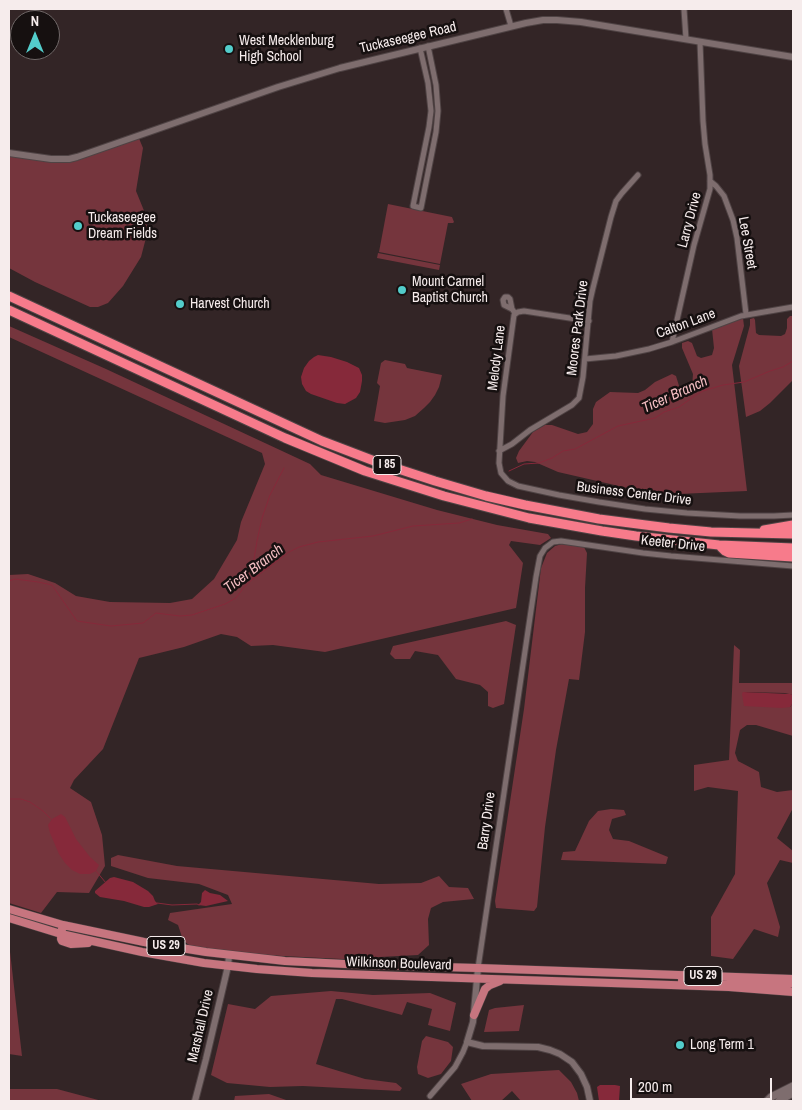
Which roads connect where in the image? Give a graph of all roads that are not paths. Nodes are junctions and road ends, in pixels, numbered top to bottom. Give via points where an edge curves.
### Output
1 (506, 9) edge
2 (684, 9) edge
3 (511, 26) junction
4 (686, 39) junction
5 (700, 42) junction
6 (424, 47) junction
7 (793, 57) edge
8 (9, 153) edge
9 (638, 175) dead end
10 (710, 181) junction
11 (9, 296) edge
12 (793, 308) edge
13 (9, 310) edge
14 (746, 314) junction
15 (589, 321) junction
16 (672, 342) junction
17 (585, 359) junction
18 (499, 451) junction
19 (793, 514) edge
20 (793, 525) edge
21 (745, 533) junction
22 (793, 534) edge
23 (551, 543) joint
24 (719, 545) junction
25 (793, 548) edge
26 (793, 557) edge
27 (793, 566) edge
28 (9, 909) edge
29 (9, 918) edge
30 (63, 925) junction
31 (61, 934) junction
32 (229, 956) junction
33 (228, 966) junction
34 (478, 968) junction
35 (791, 977) edge
36 (477, 979) junction
37 (504, 980) junction
38 (793, 983) edge
39 (671, 985) junction
40 (793, 992) edge
41 (474, 1015) junction
42 (467, 1042) junction
43 (793, 1086) edge
44 (793, 1093) edge
45 (430, 1096) dead end
46 (195, 1101) edge
47 (590, 1101) edge
48 (767, 1101) edge
49 (779, 1101) edge

1 - 3 street
2 - 4 street
3 - 4 street, Tuckaseegee Road via 566,20
3 - 6 street, Tuckaseegee Road
4 - 5 street, Tuckaseegee Road
5 - 7 street, Tuckaseegee Road
5 - 10 street, Larry Drive via 703,129
6 - 6 street via 435,79 438,111 421,208 413,206 431,111
6 - 8 street, Tuckaseegee Road via 302,79 77,157 51,159
9 - 15 street, Moores Park Drive via 616,201 592,288
10 - 14 street, Lee Street via 724,196 733,220
10 - 16 street, Larry Drive
11 - 21 highway, I 85 via 282,423 417,476 515,503 599,519
12 - 14 street, Calton Lane
13 - 24 highway, I 85 via 285,438 404,484 561,524
14 - 16 street, Calton Lane
15 - 17 street, Moores Park Drive
15 - 18 street, Melody Lane via 514,311
16 - 17 street, Calton Lane via 629,354
17 - 18 street, Moores Park Drive via 577,400
18 - 19 street, Business Center Drive via 498,463 504,477 518,486 599,502 687,513
20 - 21 highway
21 - 22 highway, I 85
23 - 27 street, Keeter Drive via 561,541 664,556
23 - 34 street, Barry Drive via 540,556 536,576
24 - 25 highway, I 85
24 - 26 highway via 728,553
28 - 30 main road, Wilkinson Boulevard / US 29
29 - 31 main road
30 - 31 main road
30 - 32 main road, Wilkinson Boulevard / US 29 via 151,944
31 - 33 main road, Wilkinson Boulevard / US 29 via 65,943 100,943
32 - 33 street, Marshall Drive
32 - 34 main road, Wilkinson Boulevard / US 29 via 310,963
33 - 36 main road, Wilkinson Boulevard / US 29 via 312,973
33 - 46 street, Marshall Drive
34 - 35 main road, Wilkinson Boulevard / US 29
34 - 36 street, Barry Drive
36 - 37 main road, Wilkinson Boulevard / US 29
36 - 41 street, Barry Drive
37 - 39 main road, Wilkinson Boulevard / US 29
37 - 41 main road via 485,990
38 - 39 main road via 682,980
39 - 40 main road, Wilkinson Boulevard / US 29
41 - 42 street, Barry Drive
42 - 45 street, Barry Drive via 455,1067
42 - 47 street via 482,1046 538,1047 560,1054 572,1062 580,1074
43 - 48 main road
44 - 49 main road

